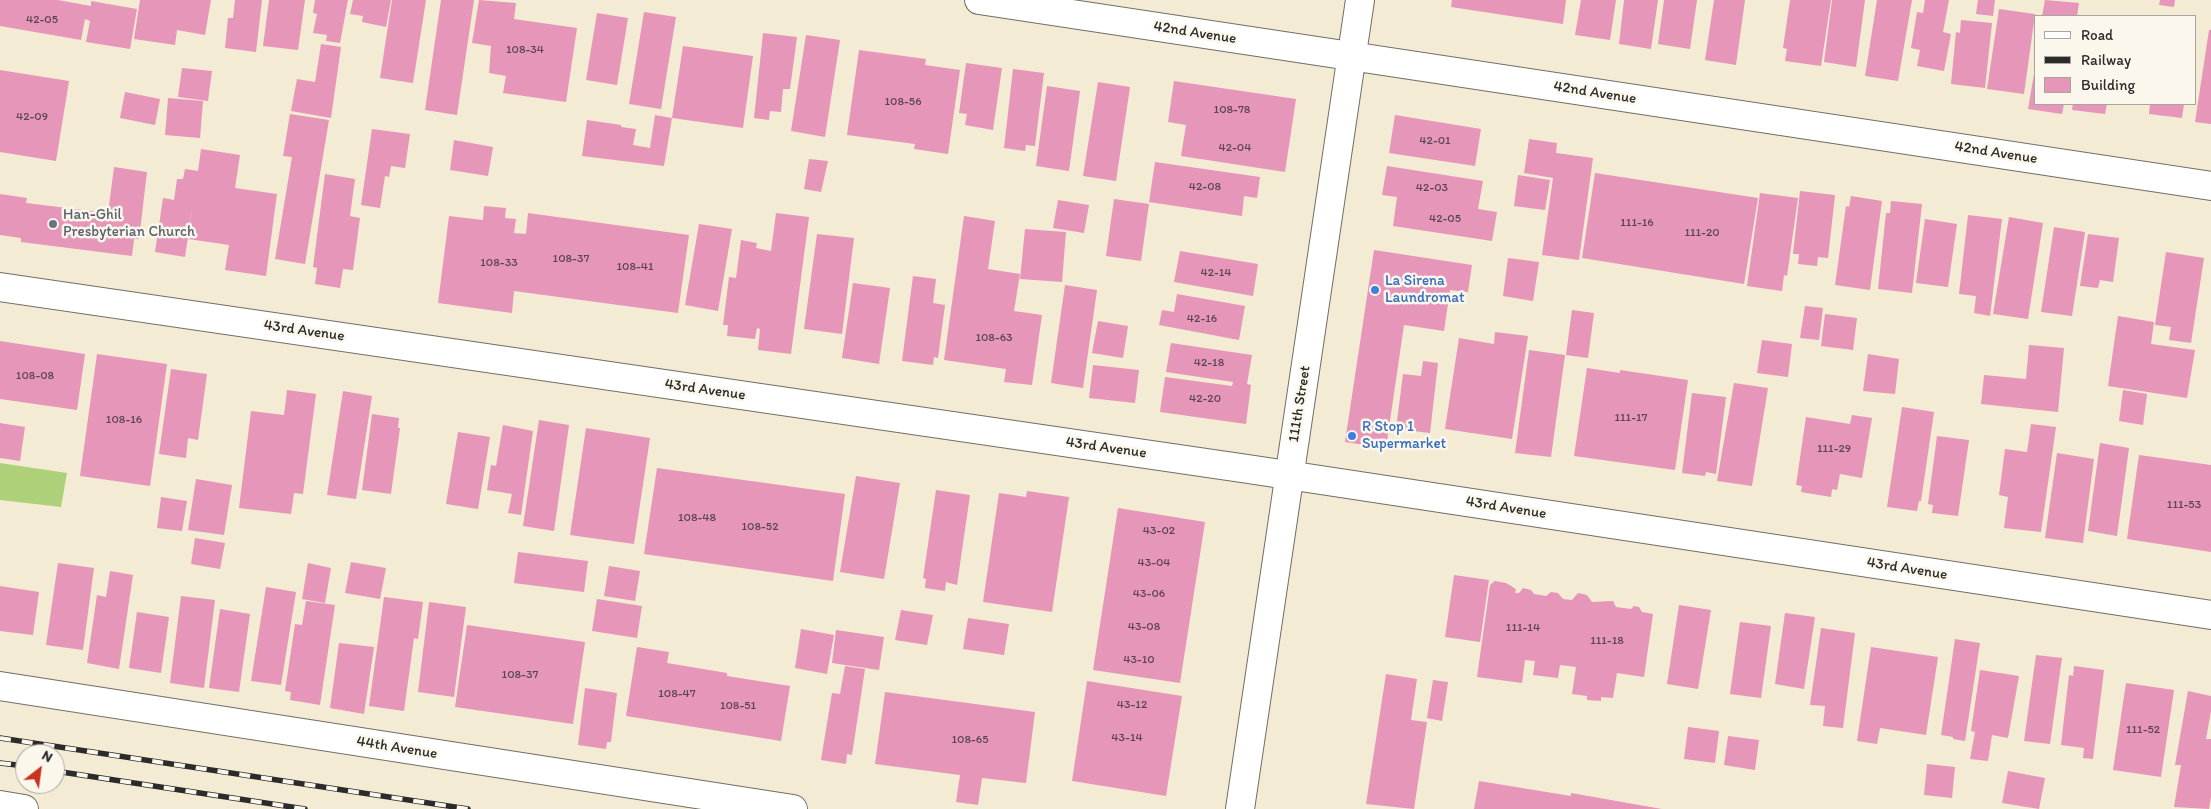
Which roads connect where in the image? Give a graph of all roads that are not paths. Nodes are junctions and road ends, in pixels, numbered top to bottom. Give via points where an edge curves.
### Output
1 (979, 0) edge
2 (1360, 0) edge
3 (1352, 56) junction
4 (2211, 186) edge
5 (0, 287) edge
6 (1289, 476) junction
7 (2211, 615) edge
8 (0, 686) edge
9 (0, 805) edge
10 (24, 809) edge
11 (793, 809) edge
12 (1240, 809) edge

1 - 3 street, 42nd Avenue
2 - 3 street, 111th Street
3 - 4 street, 42nd Avenue
3 - 6 street, 111th Street
5 - 6 street, 43rd Avenue
6 - 7 street, 43rd Avenue
6 - 12 street, 111th Street
8 - 11 street, 44th Avenue
9 - 10 street

